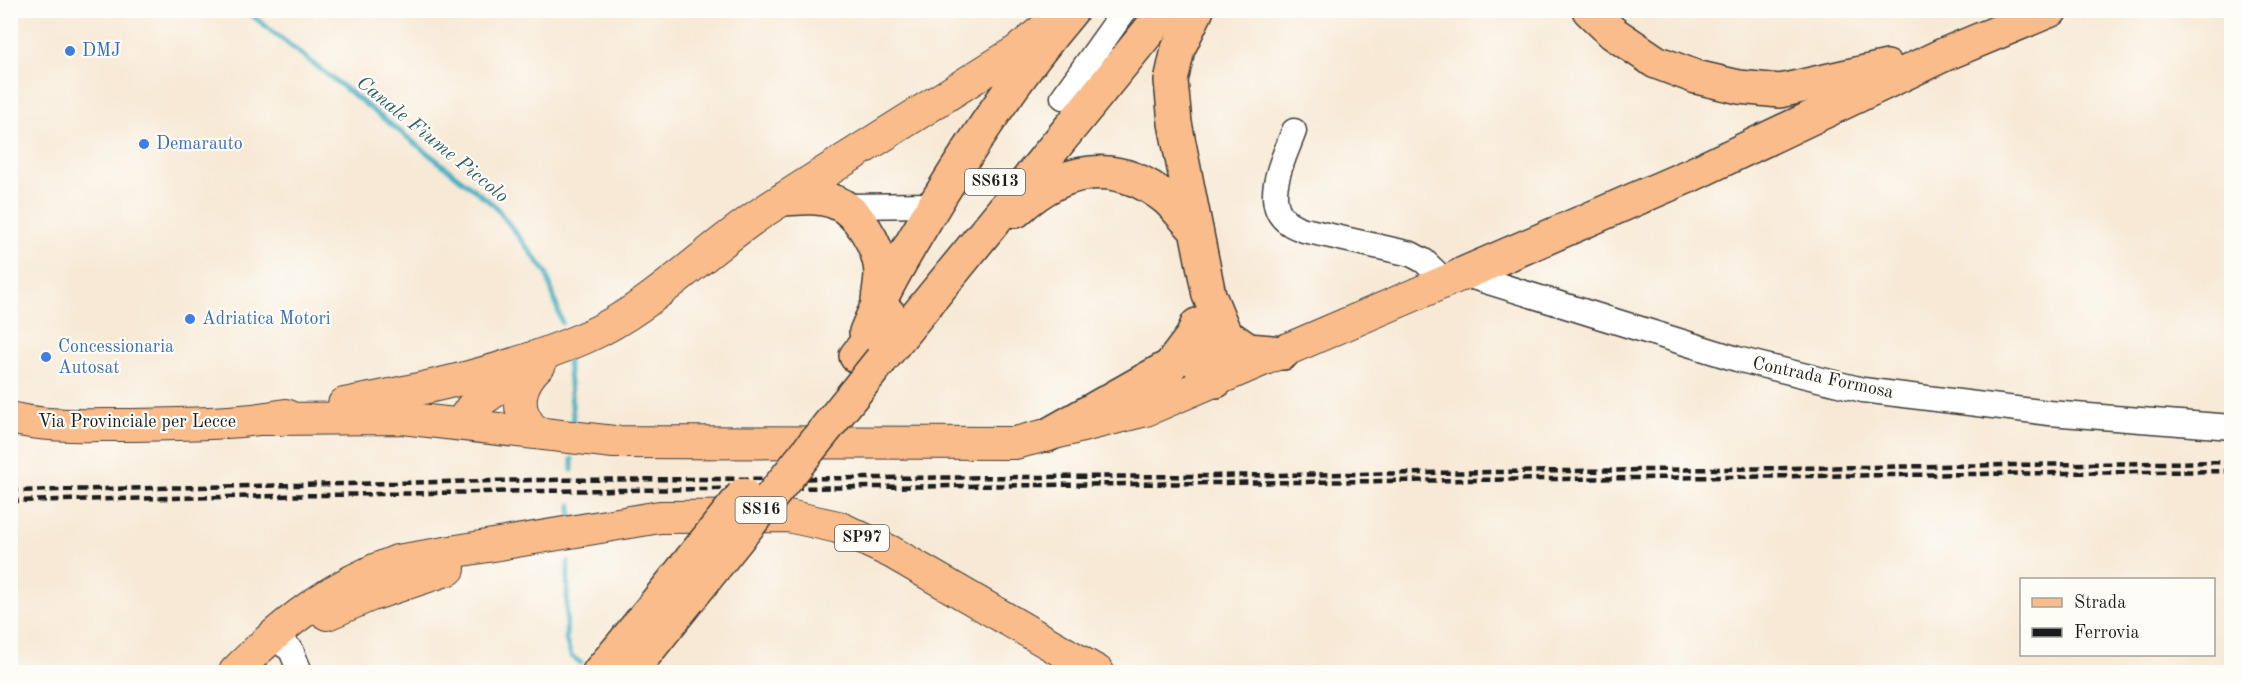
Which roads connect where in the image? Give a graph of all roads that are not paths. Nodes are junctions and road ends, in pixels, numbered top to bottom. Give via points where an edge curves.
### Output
1 (1066, 10) edge
2 (1072, 10) edge
3 (1125, 10) edge
4 (1136, 10) edge
5 (1166, 10) edge
6 (1197, 10) edge
7 (1589, 10) edge
8 (2051, 10) edge
9 (1943, 55) junction
10 (1064, 97) junction
11 (1294, 131) dead end
12 (785, 199) junction
13 (934, 205) junction
14 (845, 206) junction
15 (1196, 230) junction
16 (953, 271) junction
17 (1455, 278) junction
18 (1209, 295) junction
19 (878, 302) junction
20 (1225, 334) junction
21 (1192, 337) junction
22 (559, 347) junction
23 (1283, 353) junction
24 (868, 358) junction
25 (474, 376) junction
26 (1216, 381) junction
27 (10, 418) edge
28 (265, 419) junction
29 (461, 423) junction
30 (2232, 427) edge
31 (536, 432) junction
32 (1048, 435) junction
33 (594, 527) junction
34 (281, 643) junction
35 (624, 665) edge
36 (235, 672) edge
37 (244, 672) edge
38 (300, 672) edge
39 (1098, 672) edge

1 - 12 main road via 1017,51
2 - 13 highway via 1021,73
3 - 10 street
4 - 10 highway, SS613
5 - 16 highway, SS613
6 - 15 highway via 1178,49 1171,81 1174,123
7 - 9 highway via 1613,33 1656,62 1739,87 1780,91
8 - 9 highway
9 - 17 highway via 1691,175
10 - 24 highway, SS613
11 - 17 street via 1278,175 1275,209 1280,217 1304,230 1411,254
12 - 14 highway via 820,198
12 - 22 main road via 656,296 607,326
13 - 14 street
13 - 19 highway
14 - 19 highway via 872,240 881,271
15 - 16 highway via 1167,200 1137,180 1100,171 1067,177 1033,195
15 - 18 highway
16 - 24 highway, SS613
17 - 23 main road
17 - 30 street, Contrada Formosa via 1737,359 1863,390 2049,413
18 - 20 highway
18 - 21 highway
19 - 24 highway
20 - 23 highway via 1248,350
20 - 26 highway
21 - 26 highway via 1197,362
21 - 32 highway via 1170,366
22 - 25 main road
22 - 29 main road via 472,407
22 - 31 main road via 535,368 522,387 521,411
23 - 26 main road
24 - 35 highway, SS16, bridge
25 - 28 main road
25 - 29 main road via 455,388 448,402 452,415
26 - 32 main road via 1146,410
27 - 28 main road, Via Provinciale per Lecce via 51,425
28 - 29 main road via 402,418
29 - 31 main road
31 - 32 main road via 614,442 896,444 1015,442
33 - 34 main road, SP97 via 395,586 335,610
33 - 36 main road, SP97 via 441,552 368,572 325,594 298,614
33 - 39 main road, SP97 via 660,517 788,516 838,527 891,552
34 - 37 main road, SP97
34 - 38 street via 291,650

